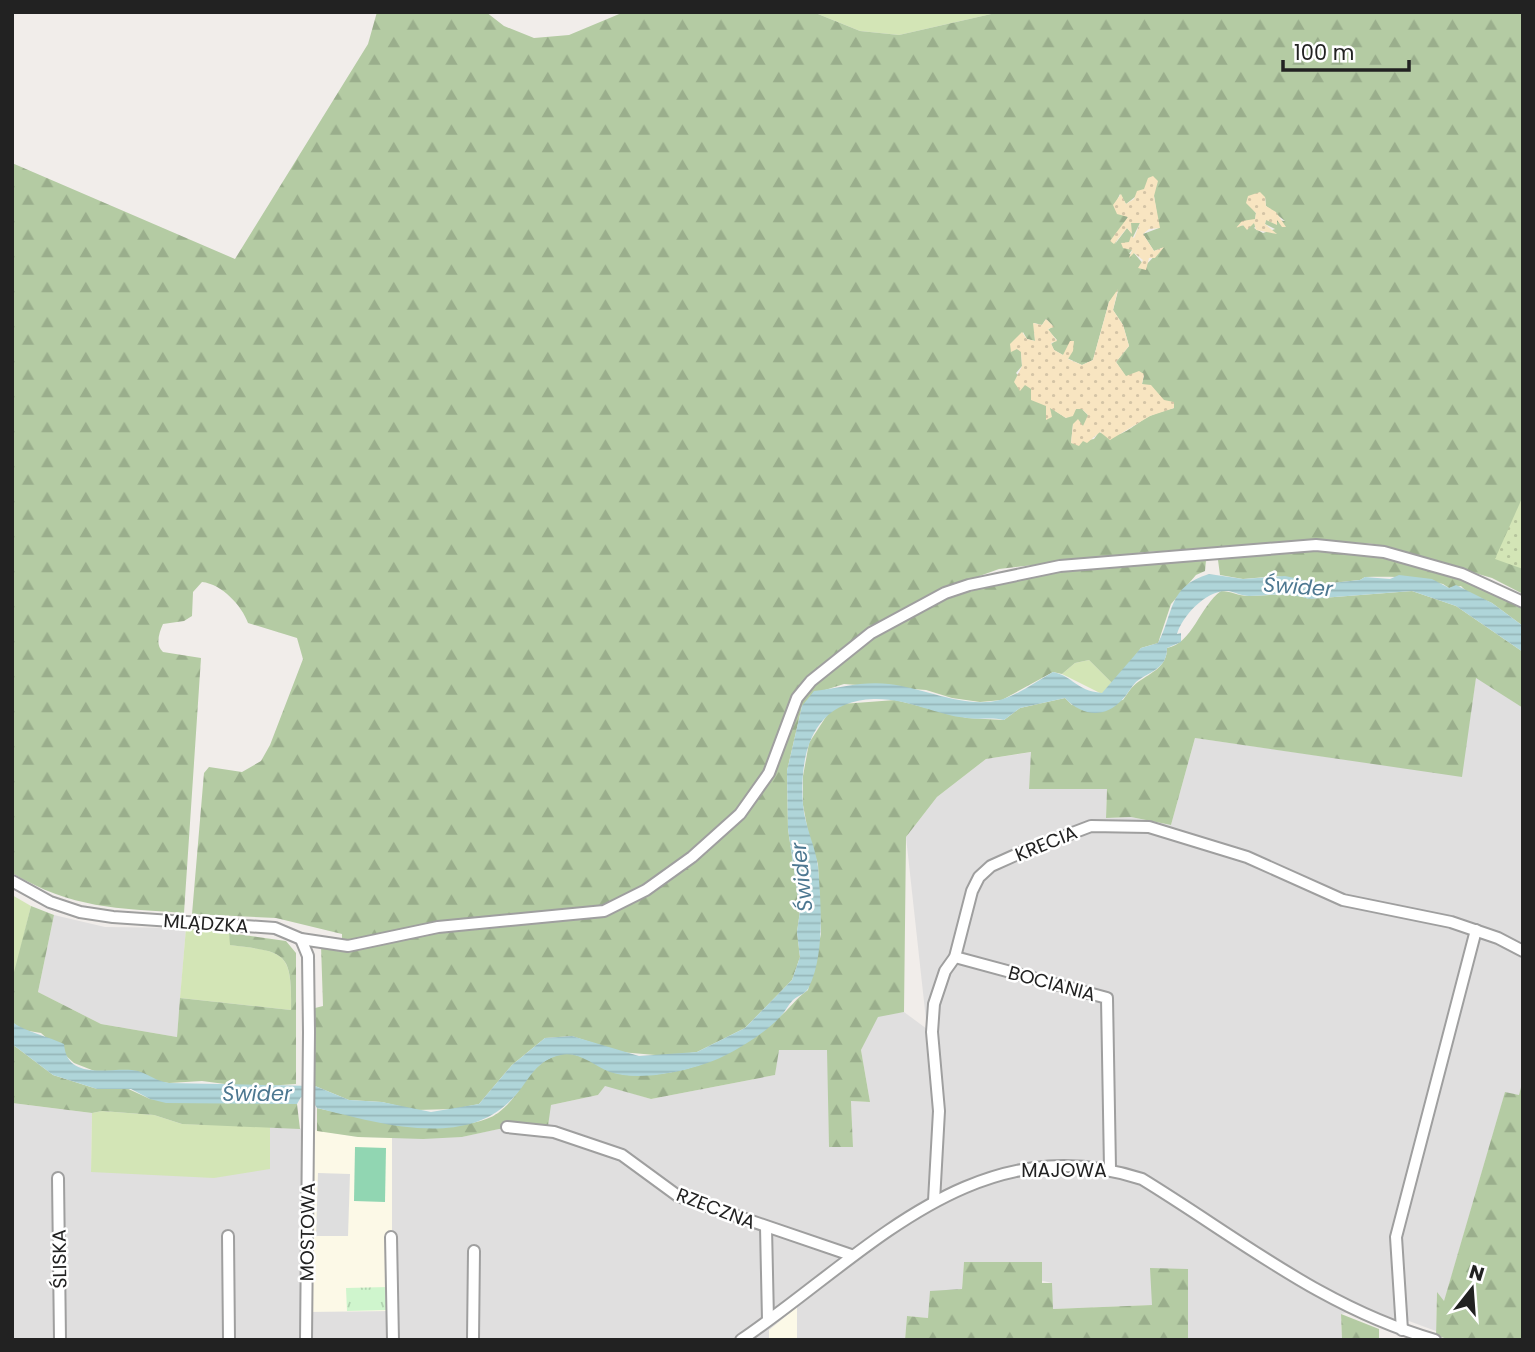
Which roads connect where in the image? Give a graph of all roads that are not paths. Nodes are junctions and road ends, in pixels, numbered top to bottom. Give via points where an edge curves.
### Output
1 (1523, 602) edge
2 (12, 881) edge
3 (1476, 930) junction
4 (301, 939) junction
5 (1523, 951) edge
6 (955, 957) junction
7 (508, 1127) dead end
8 (1110, 1168) junction
9 (58, 1178) dead end
10 (934, 1201) junction
11 (766, 1227) junction
12 (228, 1236) dead end
13 (391, 1237) dead end
14 (474, 1251) dead end
15 (851, 1255) junction
16 (768, 1320) junction
17 (1402, 1330) junction
18 (60, 1340) edge
19 (229, 1340) edge
20 (306, 1340) edge
21 (393, 1340) edge
22 (473, 1340) edge
23 (741, 1340) edge
24 (1435, 1340) edge

1 - 4 street, MLĄDZKA via 1462,574 1384,552 1316,545 1060,566 969,585 871,633 811,681 797,698 769,773 740,814 646,890 604,911 438,927 348,946
2 - 4 street, MLĄDZKA via 80,912 275,928
3 - 5 street, KRECIA
3 - 6 street, KRECIA via 1343,900 1257,861 1185,837 1134,824 1113,824 1076,829 991,866 972,891
3 - 17 street via 1396,1237
4 - 20 street, MOSTOWA via 307,956 309,1042
6 - 8 street, BOCIANIA via 1107,998
6 - 10 street, KRECIA via 934,1004 939,1099
7 - 11 street, RZECZNA via 554,1132 622,1155 678,1196
8 - 10 street, MAJOWA via 1044,1166 1003,1171
8 - 17 street, MAJOWA via 1142,1178 1319,1293
9 - 18 street, ŚLISKA
10 - 15 street, MAJOWA
11 - 15 street, RZECZNA
11 - 16 street
12 - 19 street
13 - 21 street
14 - 22 street
15 - 16 street, MAJOWA
16 - 23 street, MAJOWA
17 - 24 street, MAJOWA

